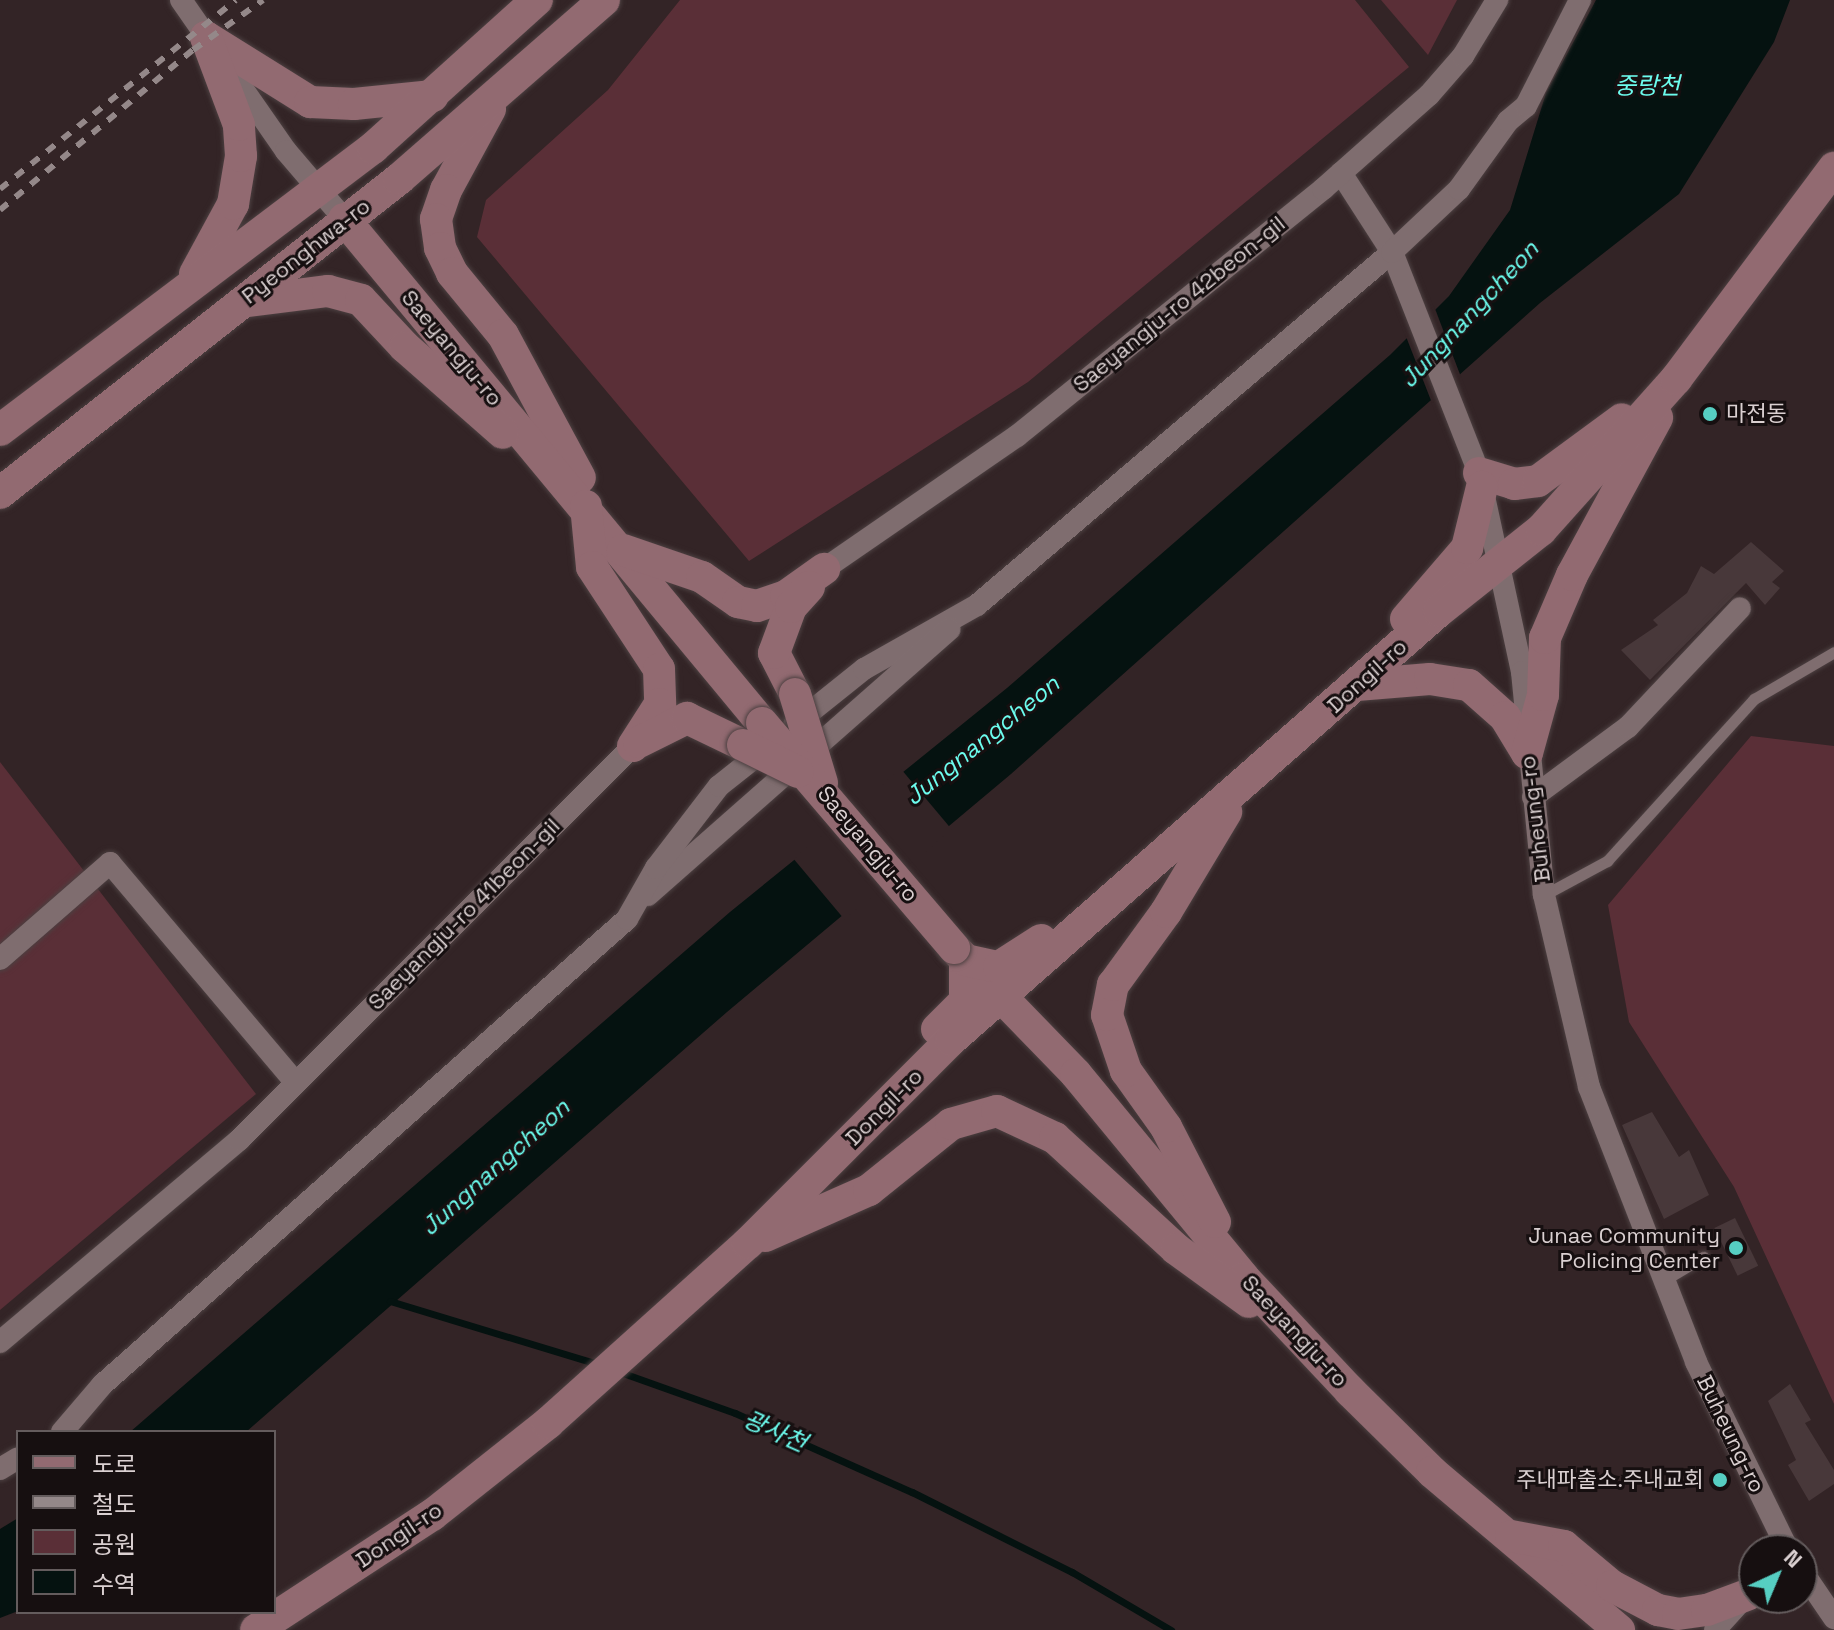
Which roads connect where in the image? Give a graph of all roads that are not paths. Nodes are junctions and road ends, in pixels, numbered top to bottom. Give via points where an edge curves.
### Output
1 (181, 0) edge
2 (537, 0) edge
3 (604, 0) edge
4 (1497, 0) edge
5 (1580, 0) edge
6 (206, 37) junction
7 (433, 96) junction
8 (496, 96) junction
9 (1834, 168) edge
10 (1341, 173) junction
11 (317, 188) junction
12 (344, 219) junction
13 (1392, 252) junction
14 (188, 286) junction
15 (242, 303) junction
16 (1676, 379) junction
17 (0, 430) edge
18 (1480, 480) junction
19 (0, 493) edge
20 (583, 503) junction
21 (617, 544) junction
22 (1499, 567) junction
23 (824, 569) junction
24 (977, 605) junction
25 (1740, 608) dead end
26 (1834, 652) edge
27 (1347, 694) junction
28 (753, 734) junction
29 (633, 746) junction
30 (1527, 753) junction
31 (819, 786) junction
32 (1236, 795) junction
33 (1533, 797) junction
34 (1165, 852) junction
35 (1544, 895) junction
36 (634, 907) junction
37 (960, 954) junction
38 (0, 959) edge
39 (1002, 997) junction
40 (295, 1082) junction
41 (827, 1164) junction
42 (1216, 1240) junction
43 (748, 1243) junction
44 (1703, 1257) dead end
45 (1663, 1281) junction
46 (0, 1342) edge
47 (1306, 1343) junction
48 (64, 1430) edge
49 (1778, 1534) edge
50 (1509, 1535) junction
51 (1818, 1594) edge
52 (1738, 1596) edge
53 (1738, 1604) edge
54 (1834, 1618) edge
55 (256, 1630) edge
56 (1619, 1630) edge
57 (1715, 1630) edge

1 - 6 street, Saeyangju-ro
2 - 7 main road, Pyeonghwa-ro
3 - 8 main road, Pyeonghwa-ro
4 - 10 street, Saeyangju-ro 42beon-gil via 1463,56 1429,95
5 - 13 street via 1526,106 1508,121 1459,189
6 - 7 main road via 310,102 354,104
6 - 11 street, Saeyangju-ro
6 - 14 main road via 239,125 241,156 233,204
7 - 11 main road, Pyeonghwa-ro
8 - 12 main road, Pyeonghwa-ro
8 - 21 main road via 446,190 436,219 440,248 452,273 503,335
9 - 16 main road
10 - 13 street, Buheung-ro
10 - 23 street, Saeyangju-ro 42beon-gil via 1017,436
11 - 12 street, Saeyangju-ro
11 - 14 main road, Pyeonghwa-ro
12 - 15 main road, Pyeonghwa-ro
12 - 20 main road, Saeyangju-ro
13 - 18 street, Buheung-ro
13 - 24 street
14 - 17 main road, Pyeonghwa-ro
15 - 19 main road, Pyeonghwa-ro
15 - 20 main road via 297,291 328,291 361,300 405,347
16 - 18 main road via 1538,481
16 - 22 main road via 1541,530
16 - 30 main road via 1572,575 1545,638 1543,695
18 - 22 street, Buheung-ro
18 - 27 main road via 1467,548
20 - 21 main road, Saeyangju-ro
20 - 29 main road via 592,567 659,669 660,704
21 - 23 main road via 702,577 738,602 757,606 786,596
21 - 28 main road, Saeyangju-ro
22 - 27 main road, Dongil-ro via 1439,611
22 - 30 street, Buheung-ro via 1522,672
23 - 31 main road, bridge via 791,607 774,653 795,694
24 - 36 street
24 - 36 street via 864,669 719,786 656,868
25 - 33 street via 1628,727
26 - 35 lane via 1754,699 1607,861
27 - 30 main road via 1430,679 1469,685 1505,717
27 - 32 main road, Dongil-ro
28 - 29 main road via 687,718
28 - 31 main road, Saeyangju-ro, bridge
29 - 40 street, Saeyangju-ro 41beon-gil
30 - 33 street, Buheung-ro
31 - 37 main road, Saeyangju-ro, bridge
32 - 34 main road, Dongil-ro
32 - 42 main road via 1166,912 1113,985 1107,1015 1126,1071 1166,1127 1214,1216
33 - 35 street, Buheung-ro
34 - 37 main road via 999,967
34 - 39 main road, Dongil-ro
35 - 45 street, Buheung-ro via 1589,1087
36 - 48 street via 627,919 102,1385
37 - 39 main road, Saeyangju-ro
37 - 41 main road via 965,1001 890,1075
38 - 40 street via 110,863
39 - 41 main road, Dongil-ro via 951,1040
39 - 42 main road, Saeyangju-ro via 1076,1074
40 - 46 street, Saeyangju-ro 41beon-gil via 239,1140
41 - 43 main road, Dongil-ro
42 - 47 main road, Saeyangju-ro
43 - 47 main road via 869,1190 951,1124 997,1111 1055,1138 1176,1249
43 - 55 main road, Dongil-ro via 548,1423 432,1515
44 - 45 lane
45 - 49 street, Buheung-ro
47 - 50 main road, Saeyangju-ro via 1432,1472
50 - 52 main road via 1564,1546 1612,1586 1658,1610 1707,1610
50 - 56 main road, Saeyangju-ro
51 - 54 street
53 - 57 street

